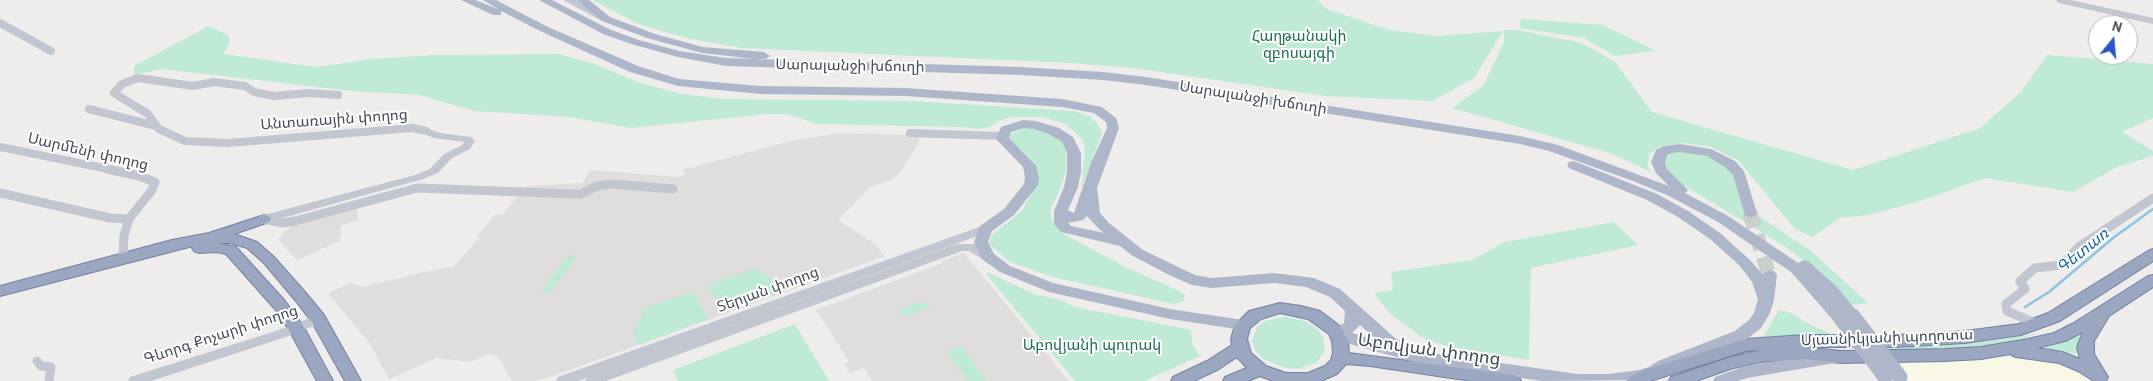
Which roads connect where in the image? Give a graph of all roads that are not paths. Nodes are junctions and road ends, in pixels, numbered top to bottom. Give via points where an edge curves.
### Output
1 (466, 0) edge
2 (488, 0) edge
3 (545, 0) edge
4 (568, 0) edge
5 (582, 0) edge
6 (2059, 0) edge
7 (606, 19) junction
8 (2153, 21) edge
9 (0, 22) edge
10 (544, 30) junction
11 (51, 51) dead end
12 (697, 54) junction
13 (338, 94) dead end
14 (89, 109) dead end
15 (1391, 119) junction
16 (156, 126) junction
17 (426, 131) joint
18 (910, 134) dead end
19 (1002, 136) junction
20 (0, 146) edge
21 (1091, 187) junction
22 (673, 189) dead end
23 (1681, 190) junction
24 (0, 193) edge
25 (2153, 198) edge
26 (1061, 210) junction
27 (1750, 213) tunnel mouth
28 (129, 218) junction
29 (264, 219) junction
30 (985, 229) junction
31 (213, 242) junction
32 (1123, 242) junction
33 (252, 245) junction
34 (2153, 254) edge
35 (988, 257) junction
36 (123, 258) junction
37 (1769, 275) tunnel mouth
38 (2153, 280) edge
39 (0, 291) edge
40 (300, 296) junction
41 (0, 299) edge
42 (1766, 300) junction
43 (280, 305) junction
44 (1353, 309) junction
45 (2102, 314) junction
46 (1846, 316) junction
47 (318, 319) junction
48 (2037, 324) junction
49 (1243, 325) junction
50 (296, 328) junction
51 (1338, 335) junction
52 (1240, 347) junction
53 (2003, 349) junction
54 (1418, 356) junction
55 (1841, 357) junction
56 (1340, 358) junction
57 (37, 361) dead end
58 (1260, 370) junction
59 (1442, 371) junction
60 (1331, 377) edge
61 (1643, 378) edge
62 (1893, 379) edge
63 (50, 381) edge
64 (135, 381) edge
65 (324, 381) edge
66 (353, 381) edge
67 (563, 381) edge
68 (592, 381) edge
69 (1179, 381) edge
70 (1231, 381) edge
71 (1472, 381) edge
72 (1513, 381) edge
73 (1678, 381) edge
74 (1721, 381) edge

1 - 10 main road
2 - 10 main road
3 - 12 main road, Սարալանջի խճուղի via 607,32 636,42
4 - 7 main road, Սարալանջի խճուղի
5 - 7 main road
6 - 8 street
7 - 12 main road, Սարալանջի խճուղի
9 - 11 street
10 - 21 main road via 634,69 704,86 906,92 1086,106 1107,116 1113,128
12 - 15 main road, Սարալանջի խճուղի via 757,65 939,68 1103,76
12 - 23 main road, Սարալանջի խճուղի via 1023,63 1150,74 1510,132 1608,160
13 - 16 street, Անտառային փողոց via 274,96 254,92 245,86 214,82 193,86 138,78 116,89 114,93 148,114
14 - 16 street, Անտառային փողոց
15 - 42 main road via 1543,154 1652,196 1725,244 1745,263
15 - 46 main road, Սարալանջի խճուղի via 1553,148 1674,193 1723,219 1774,252
16 - 17 street, Անտառային փողոց via 182,140 212,143 412,128
17 - 29 street, Անտառային փողոց via 470,141 448,156 434,172
18 - 19 street
19 - 26 main road via 1006,130 1023,124 1046,128 1068,140 1074,153 1074,172
19 - 30 main road via 1029,166 1031,185 1009,212
20 - 28 street, Սարմենի փողոց via 155,182
21 - 26 main road via 1078,218 1066,216
21 - 32 main road via 1093,214
22 - 29 street via 613,184 575,194 417,188 295,221 283,223
23 - 27 main road via 1662,173 1658,164 1660,155 1668,149 1680,148 1705,152 1736,170 1742,180
23 - 46 main road, Սարալանջի խճուղի via 1716,206 1806,266 1831,290
24 - 28 street via 110,218
25 - 48 street via 2080,246 2061,265 2035,268 2020,281 2025,290 2006,304 2007,311
26 - 32 main road via 1060,219 1066,229
28 - 36 street, Սարմենի փողոց
29 - 31 highway
29 - 33 highway via 251,236
30 - 35 main road via 981,242
30 - 67 street, Տերյան փողոց
31 - 33 highway via 232,238
31 - 36 highway
31 - 41 highway
31 - 43 highway via 231,250 241,259
32 - 44 main road via 1192,280 1212,283 1274,278 1298,280 1335,293
33 - 40 highway
34 - 48 highway, Մյասնիկյանի պողոտա via 2054,317
35 - 49 main road via 1005,269 1049,287 1170,314
35 - 68 street, Տերյան փողոց via 971,247 961,246
36 - 39 highway
37 - 42 main road
38 - 45 highway, Մյասնիկյանի պողոտա
40 - 43 highway
40 - 47 highway
42 - 61 main road via 1758,320 1741,335 1664,365
43 - 50 highway
44 - 51 main road via 1352,325
44 - 54 main road via 1389,342
45 - 53 highway, Մյասնիկյանի պողոտա via 2059,337
45 - 53 highway via 2085,347 2086,355 2100,377 2062,358
46 - 62 main road, Սարալանջի խճուղի, bridge
47 - 50 street, Գևորգ Քոչարի փողոց
47 - 66 highway
48 - 61 highway, Մյասնիկյանի պողոտա via 1965,337 1746,345
49 - 51 highway via 1261,312 1287,309 1314,315
49 - 52 highway
50 - 64 street, Գևորգ Քոչարի փողոց
50 - 65 highway
51 - 54 main road, Աբովյան փողոց
51 - 56 highway
52 - 58 highway via 1245,357
52 - 69 highway via 1213,365
53 - 55 highway, Մյասնիկյանի պողոտա via 1945,355
54 - 61 main road, Աբովյան փողոց via 1577,380
55 - 73 highway via 1805,353 1761,356
55 - 74 main road, Մյասնիկյանի պողոտա via 1745,372
56 - 59 highway, Աբովյան փողոց
56 - 60 highway
57 - 63 street via 41,366 51,367
58 - 60 highway via 1291,380
58 - 70 highway
59 - 71 highway
59 - 72 highway, Աբովյան փողոց

